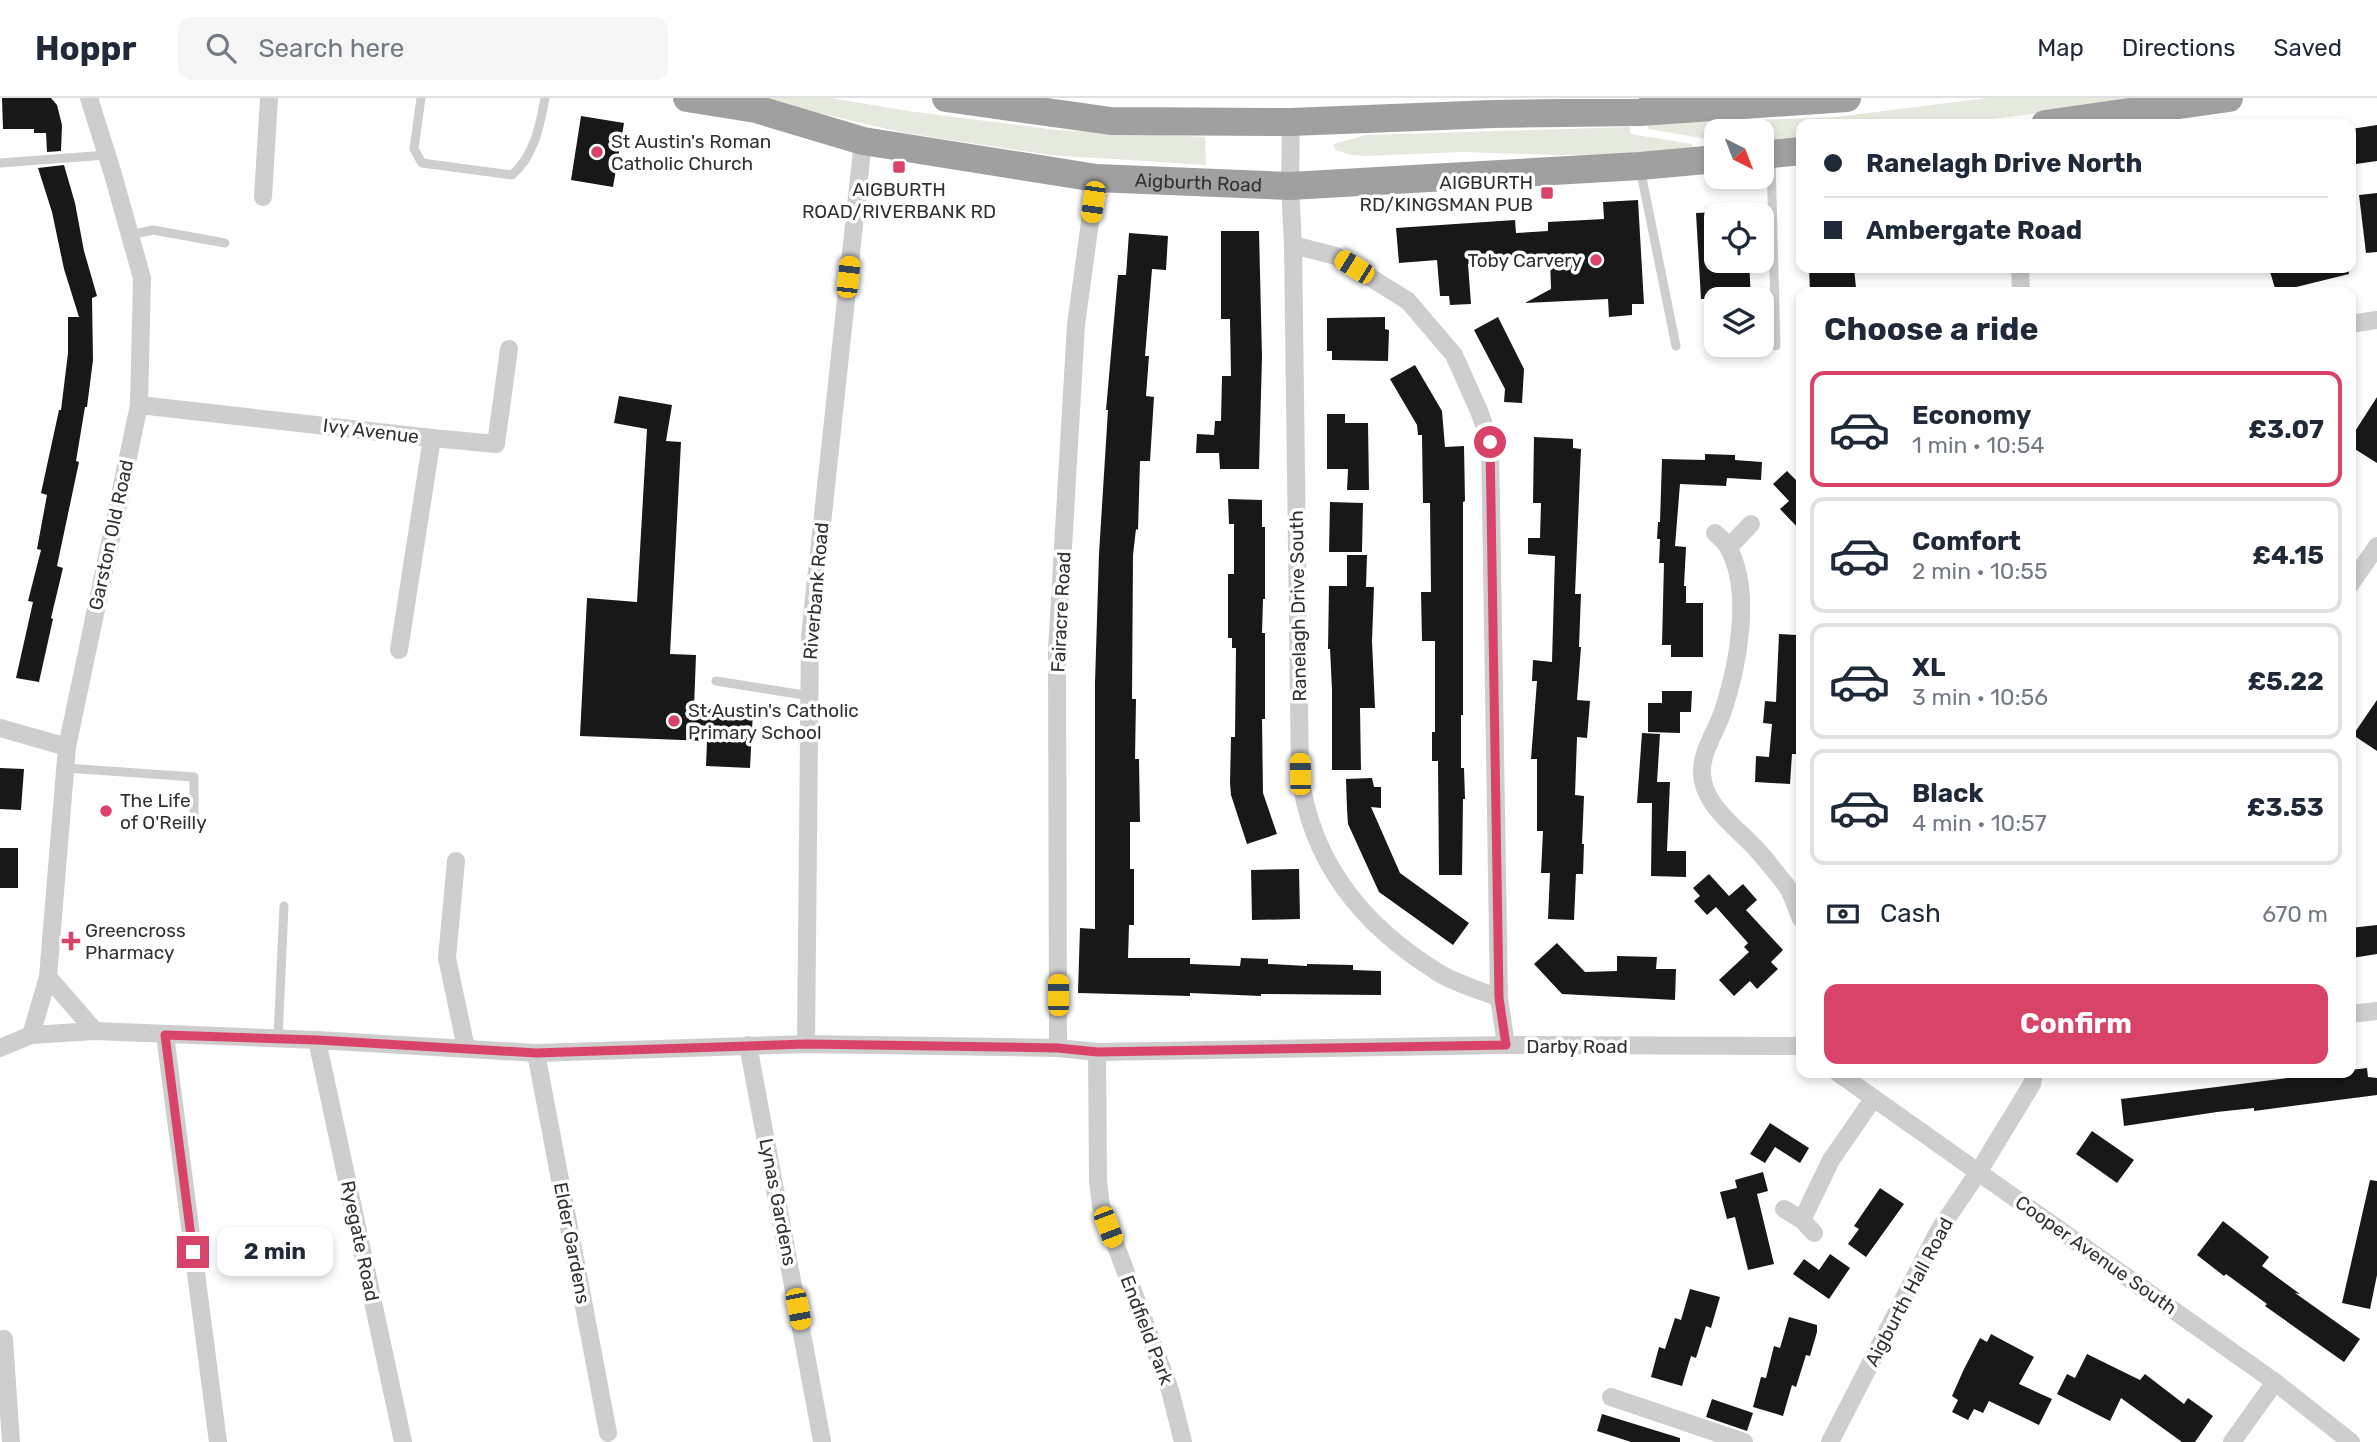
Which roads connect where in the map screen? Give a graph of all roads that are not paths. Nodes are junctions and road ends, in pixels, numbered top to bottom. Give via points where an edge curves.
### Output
1 (89, 98) edge
2 (269, 98) edge
3 (421, 98) edge
4 (545, 98) edge
5 (687, 98) edge
6 (946, 98) edge
7 (1847, 98) edge
8 (2229, 98) edge
9 (1493, 106) edge
10 (2080, 119) edge
11 (1292, 122) junction
12 (863, 141) junction
13 (1796, 151) edge
14 (1774, 153) edge
15 (107, 155) junction
16 (1704, 160) edge
17 (0, 163) edge
18 (1640, 166) junction
19 (1096, 178) junction
20 (1290, 186) junction
21 (1769, 189) edge
22 (263, 197) dead end
23 (130, 235) junction
24 (225, 243) dead end
25 (1293, 244) junction
26 (2377, 320) edge
27 (2356, 323) edge
28 (1676, 346) dead end
29 (1776, 346) dead end
30 (509, 349) dead end
31 (139, 405) junction
32 (432, 438) junction
33 (1751, 524) dead end
34 (1715, 533) dead end
35 (2377, 545) edge
36 (1729, 547) junction
37 (2356, 576) edge
38 (399, 650) dead end
39 (716, 681) dead end
40 (810, 696) junction
41 (0, 728) edge
42 (67, 747) junction
43 (66, 768) junction
44 (194, 814) dead end
45 (456, 861) dead end
46 (284, 906) dead end
47 (1796, 907) edge
48 (48, 977) junction
49 (1499, 998) junction
50 (2377, 1011) edge
51 (2356, 1013) edge
52 (95, 1031) junction
53 (31, 1035) junction
54 (165, 1035) junction
55 (278, 1038) junction
56 (317, 1040) junction
57 (806, 1044) junction
58 (748, 1045) junction
59 (1506, 1045) junction
60 (1796, 1046) edge
61 (0, 1048) edge
62 (466, 1048) junction
63 (1058, 1048) junction
64 (1097, 1052) junction
65 (536, 1053) junction
66 (1845, 1078) edge
67 (2033, 1078) edge
68 (1873, 1099) junction
69 (1979, 1171) junction
70 (1784, 1209) dead end
71 (4, 1339) dead end
72 (2275, 1382) junction
73 (1611, 1397) dead end
74 (608, 1433) dead end
75 (822, 1441) edge
76 (11, 1442) edge
77 (218, 1442) edge
78 (403, 1442) edge
79 (1183, 1442) edge
80 (1744, 1442) edge
81 (1830, 1442) edge
82 (2232, 1442) edge
83 (2351, 1442) edge

1 - 15 street, Garston Old Road
2 - 22 street
3 - 4 lane via 414,149 422,163 512,175 533,148
5 - 12 highway, Aigburth Road via 756,109
6 - 11 highway via 1111,121
7 - 9 highway via 1640,112
8 - 10 highway
9 - 11 highway
11 - 20 street, Ranelagh Drive South
12 - 19 highway, Aigburth Road
12 - 40 street, Riverbank Road via 813,608
13 - 14 highway
15 - 17 lane
15 - 23 street, Garston Old Road
16 - 18 highway, Aigburth Road
18 - 20 highway, Aigburth Road
18 - 28 lane
19 - 20 highway, Aigburth Road
19 - 63 street, Fairacre Road via 1076,325 1057,650
20 - 25 street, Ranelagh Drive South
21 - 29 lane
23 - 24 lane via 153,230
23 - 31 street, Garston Old Road via 142,278
25 - 49 street, Ranelagh Drive South via 1304,802 1328,863 1359,909 1441,974
25 - 49 street via 1336,256 1408,300 1454,355 1490,442
26 - 27 street
30 - 32 street via 496,444
31 - 32 street, Ivy Avenue
31 - 42 street, Garston Old Road
32 - 38 street, Ivy Avenue
33 - 36 street
34 - 36 street
35 - 37 street
36 - 47 street via 1740,582 1740,623 1733,676 1702,771 1715,807 1759,851 1788,888
39 - 40 lane
40 - 57 street, Riverbank Road
41 - 42 street
42 - 43 street, Garston Old Road
43 - 44 lane via 194,777
43 - 48 street, Garston Old Road
45 - 62 street via 447,958
46 - 55 lane
48 - 52 street
48 - 53 street, Garston Old Road
49 - 59 street
50 - 51 street
52 - 53 street
52 - 54 street, Darby Road
53 - 61 street
54 - 55 street, Darby Road
54 - 77 street
55 - 56 street, Darby Road
56 - 62 street, Darby Road
56 - 78 street, Ryegate Road
57 - 58 street, Darby Road
57 - 63 street, Darby Road
58 - 65 street, Darby Road
58 - 75 street, Lynas Gardens
59 - 60 street, Darby Road
59 - 64 street, Darby Road
62 - 65 street, Darby Road
63 - 64 street, Darby Road
64 - 79 street, Endfield Park via 1101,1206 1170,1390
65 - 74 street, Elder Gardens
66 - 68 street, Cooper Avenue South
67 - 69 street, Aigburth Hall Road
68 - 69 street, Cooper Avenue South
68 - 70 street via 1831,1160 1808,1226
69 - 72 street, Cooper Avenue South
69 - 81 street, Aigburth Hall Road via 1939,1230
71 - 76 street
72 - 82 street
72 - 83 street, Cooper Avenue South
73 - 80 street

